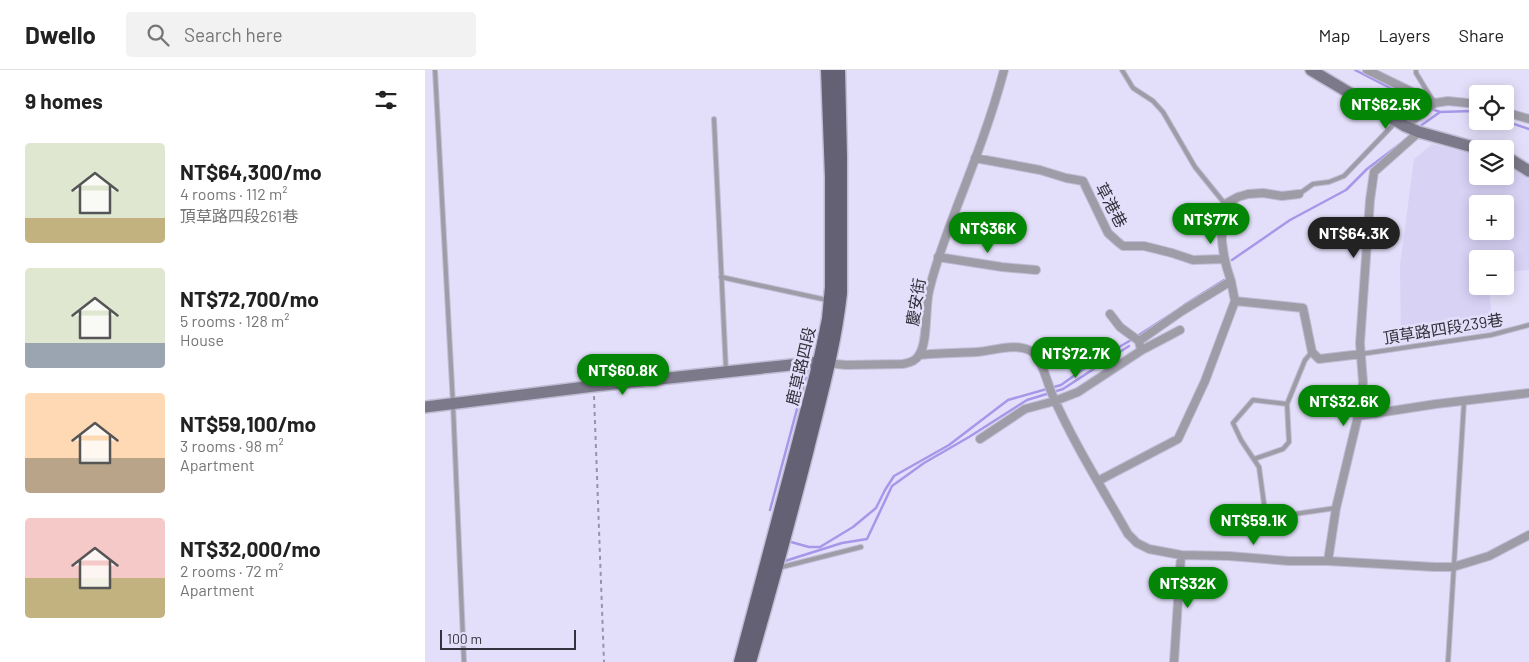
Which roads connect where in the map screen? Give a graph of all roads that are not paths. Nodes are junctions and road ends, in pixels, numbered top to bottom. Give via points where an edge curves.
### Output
1 (435, 70) edge
2 (827, 70) edge
3 (839, 70) edge
4 (1004, 70) edge
5 (1122, 70) edge
6 (1311, 70) edge
7 (1367, 70) edge
8 (1417, 70) edge
9 (1435, 103) junction
10 (1469, 103) edge
11 (1514, 115) edge
12 (714, 119) dead end
13 (1529, 119) edge
14 (1401, 124) junction
15 (1419, 132) junction
16 (1469, 146) edge
17 (975, 158) junction
18 (1514, 162) edge
19 (1529, 171) edge
20 (1299, 194) joint
21 (1225, 204) junction
22 (938, 257) junction
23 (1224, 259) junction
24 (1036, 270) dead end
25 (721, 277) junction
26 (1231, 281) junction
27 (830, 300) junction
28 (1235, 301) junction
29 (1110, 314) dead end
30 (1529, 326) edge
31 (1180, 330) dead end
32 (1139, 341) junction
33 (1142, 350) junction
34 (1312, 352) junction
35 (1361, 354) junction
36 (919, 355) junction
37 (824, 363) junction
38 (726, 372) junction
39 (1529, 393) edge
40 (1054, 399) junction
41 (1464, 402) junction
42 (453, 404) junction
43 (1287, 404) junction
44 (425, 407) edge
45 (1358, 416) junction
46 (980, 440) dead end
47 (1254, 460) junction
48 (1098, 481) junction
49 (1336, 508) junction
50 (1529, 535) edge
51 (861, 546) dead end
52 (1181, 555) junction
53 (1328, 561) junction
54 (1453, 567) junction
55 (777, 568) junction
56 (464, 662) edge
57 (739, 662) edge
58 (750, 662) edge
59 (1174, 662) edge
60 (1447, 662) edge

1 - 42 lane
2 - 27 main road, 鹿草路四段 via 831,177
3 - 37 main road, 鹿草路四段 via 841,293
4 - 17 street, 慶安街
5 - 21 lane via 1133,88 1163,112 1195,167
6 - 14 street
7 - 9 street
8 - 9 lane
9 - 10 street
9 - 14 street
11 - 13 street
12 - 25 lane
14 - 15 street
14 - 20 lane via 1344,176 1313,184
15 - 16 street
15 - 35 street via 1374,172 1369,200
17 - 22 street, 慶安街
17 - 23 street, 草港巷 via 1083,181 1108,233 1123,246 1145,246 1193,260
18 - 19 street
20 - 21 street via 1248,194
21 - 23 street via 1221,232
22 - 24 street
22 - 36 street, 慶安街 via 928,293
23 - 26 street
25 - 27 lane
25 - 38 lane
26 - 28 street
26 - 32 street
27 - 37 main road, 鹿草路四段
28 - 34 street via 1303,308
28 - 48 street via 1205,381 1178,439
29 - 32 street via 1120,327
30 - 35 lane, 頂草路四段239巷
31 - 33 street
32 - 33 street
33 - 40 street via 1077,392
34 - 35 street via 1319,359
34 - 43 lane via 1305,360
35 - 45 street via 1363,382
36 - 37 street via 912,362 903,364
36 - 40 street via 1021,348 1031,351 1041,364
37 - 38 street
37 - 55 main road, 鹿草路四段
37 - 57 main road, 鹿草路四段
38 - 42 street
39 - 41 street
40 - 46 street via 1025,409
40 - 48 street
41 - 45 street
41 - 54 lane
42 - 44 street
42 - 56 lane
43 - 47 lane via 1289,442 1283,450
43 - 47 lane via 1253,400 1233,422
45 - 49 street
47 - 49 lane via 1259,467 1266,518
48 - 52 street via 1137,543 1149,549
49 - 53 street
50 - 54 street via 1489,556
51 - 55 lane
52 - 53 street
52 - 59 street
53 - 54 street
54 - 60 lane
55 - 58 main road, 鹿草路四段

